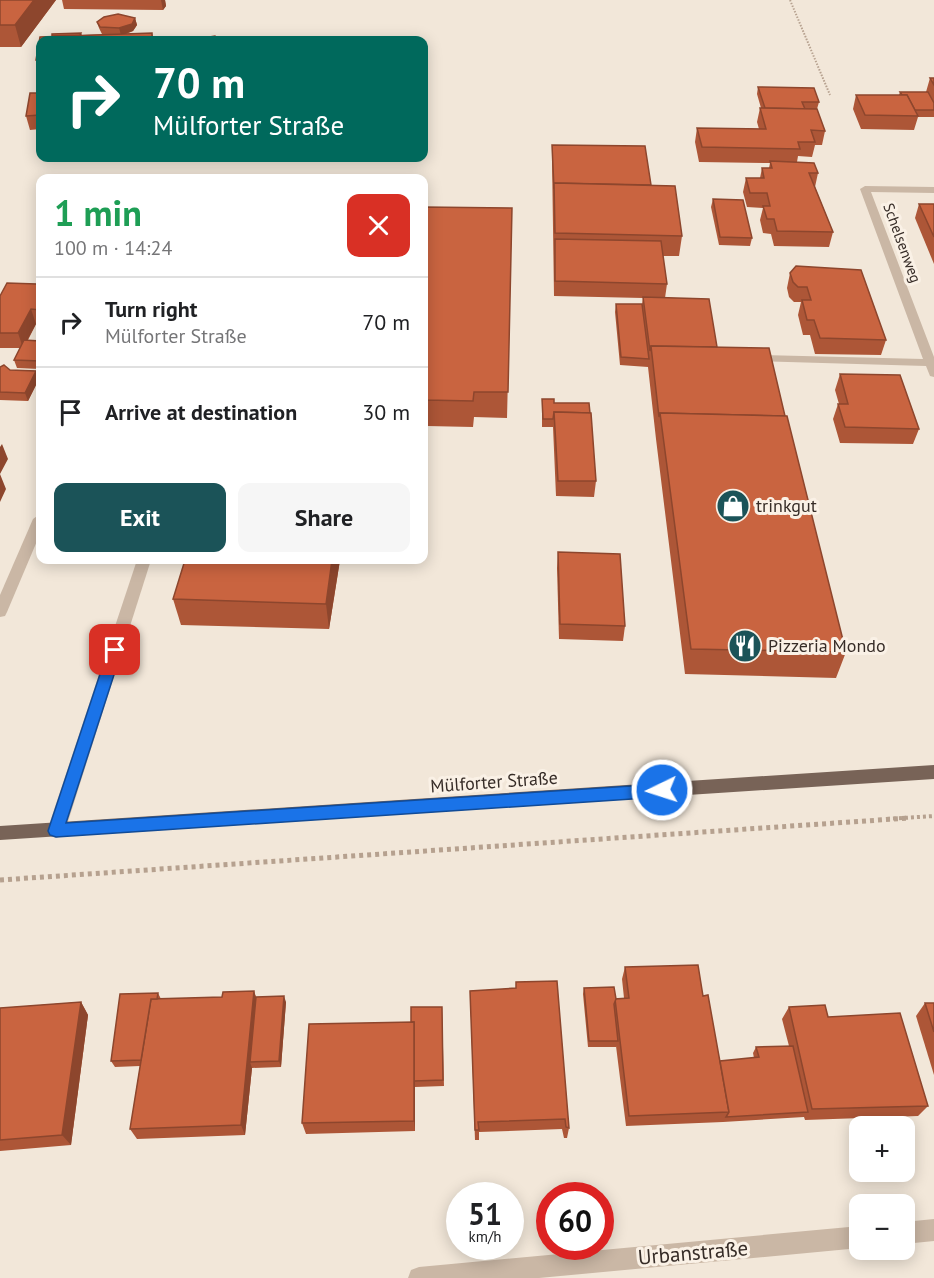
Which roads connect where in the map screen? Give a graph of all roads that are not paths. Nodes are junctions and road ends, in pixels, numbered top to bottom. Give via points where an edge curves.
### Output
1 (934, 190) edge
2 (757, 359) edge
3 (932, 368) edge
4 (36, 528) edge
5 (143, 564) edge
6 (0, 612) edge
7 (934, 772) edge
8 (56, 831) junction
9 (0, 833) edge
10 (934, 1230) edge
11 (915, 1232) edge
12 (849, 1238) edge
13 (419, 1278) edge

1 - 3 street, Schelsenweg via 865,189
2 - 3 street
4 - 6 street
5 - 8 street
7 - 8 main road, Mülforter Straße
8 - 9 main road, Mülforter Straße
10 - 11 street
12 - 13 street, Urbanstraße

